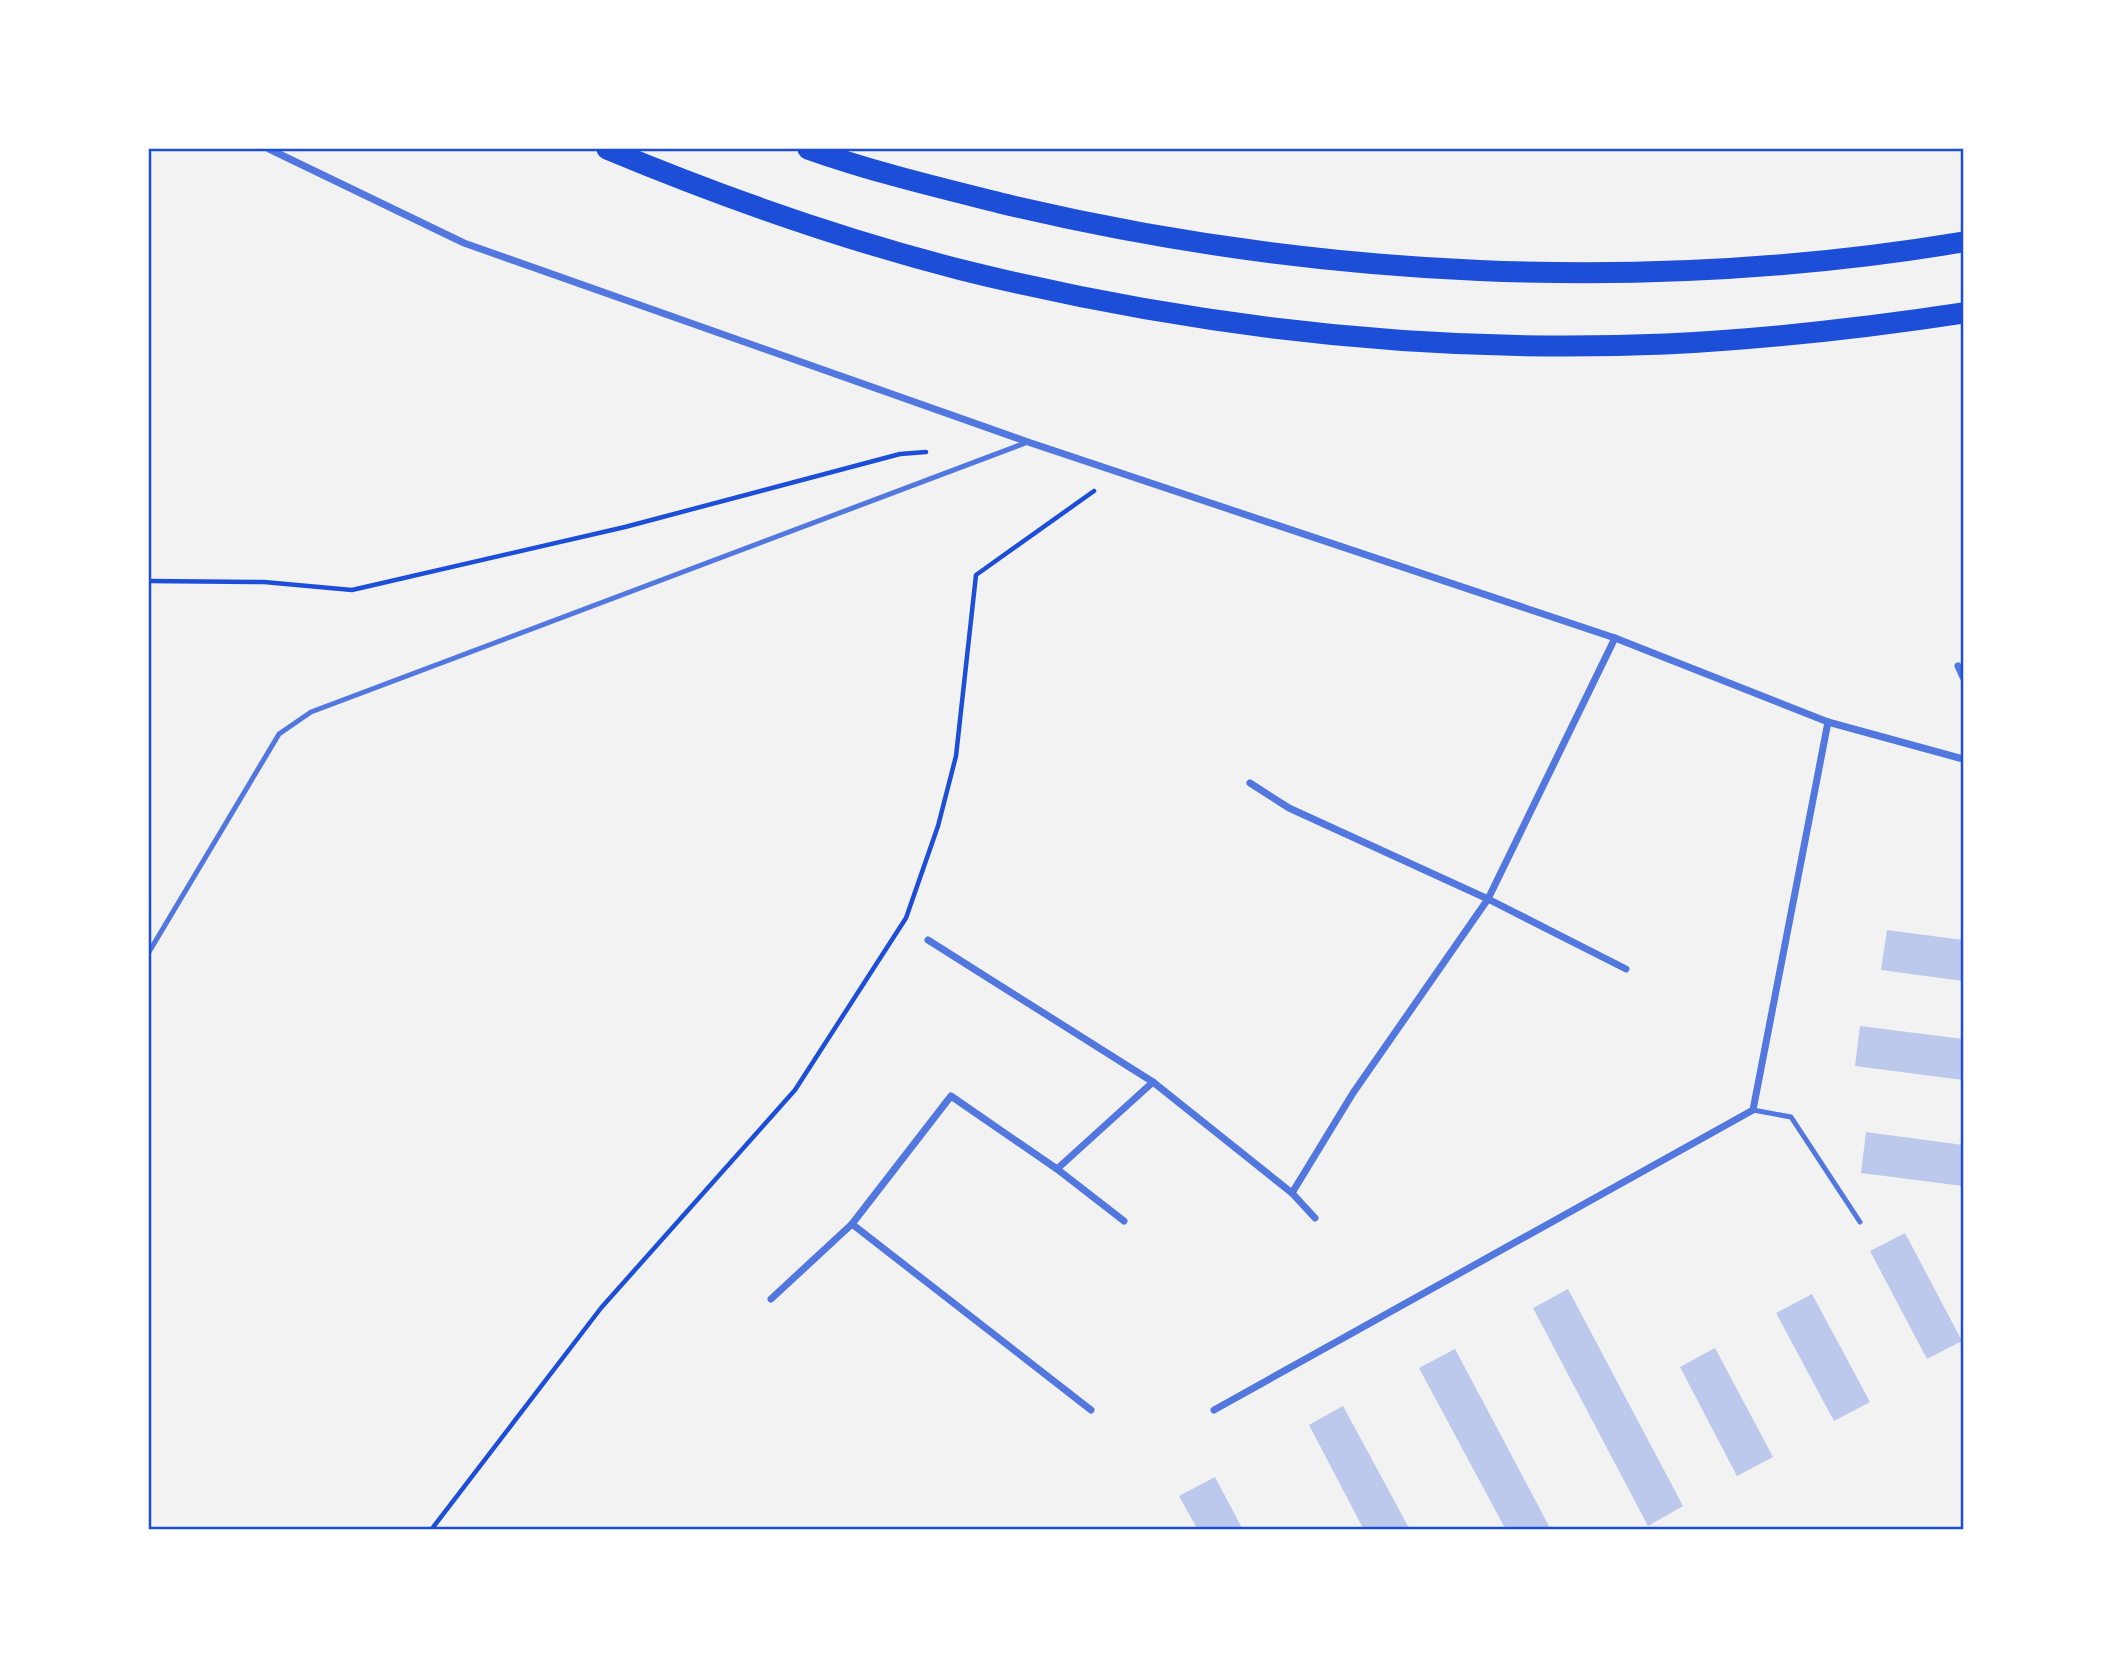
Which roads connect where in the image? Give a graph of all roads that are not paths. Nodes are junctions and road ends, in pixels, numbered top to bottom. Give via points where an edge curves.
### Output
1 (268, 149) edge
2 (607, 149) edge
3 (808, 149) edge
4 (1963, 242) edge
5 (1963, 313) edge
6 (1028, 442) junction
7 (1615, 638) junction
8 (1958, 666) dead end
9 (1963, 677) edge
10 (1828, 722) junction
11 (1963, 760) edge
12 (1250, 783) dead end
13 (1488, 899) junction
14 (928, 940) dead end
15 (149, 952) edge
16 (1626, 970) dead end
17 (1153, 1082) junction
18 (1754, 1110) junction
19 (1057, 1169) junction
20 (1292, 1193) junction
21 (1315, 1218) dead end
22 (1124, 1221) dead end
23 (1860, 1222) dead end
24 (852, 1224) junction
25 (771, 1299) dead end
26 (1214, 1409) dead end
27 (1091, 1410) dead end

1 - 6 street via 464,243
2 - 5 highway via 750,205 961,269 1082,297 1314,332 1440,342 1665,344 1790,335
3 - 4 highway via 1056,216 1177,239 1425,268 1675,271 1801,263
6 - 7 street
6 - 15 lane via 311,712 279,734
7 - 10 street
7 - 13 street
8 - 9 street
10 - 11 street
10 - 18 street
12 - 13 street via 1289,808
13 - 16 street
13 - 20 street via 1353,1093
14 - 17 street
17 - 19 street
17 - 20 street
18 - 23 lane via 1791,1117
18 - 26 street
19 - 22 street
19 - 24 street via 951,1096
20 - 21 street
24 - 25 street
24 - 27 street

